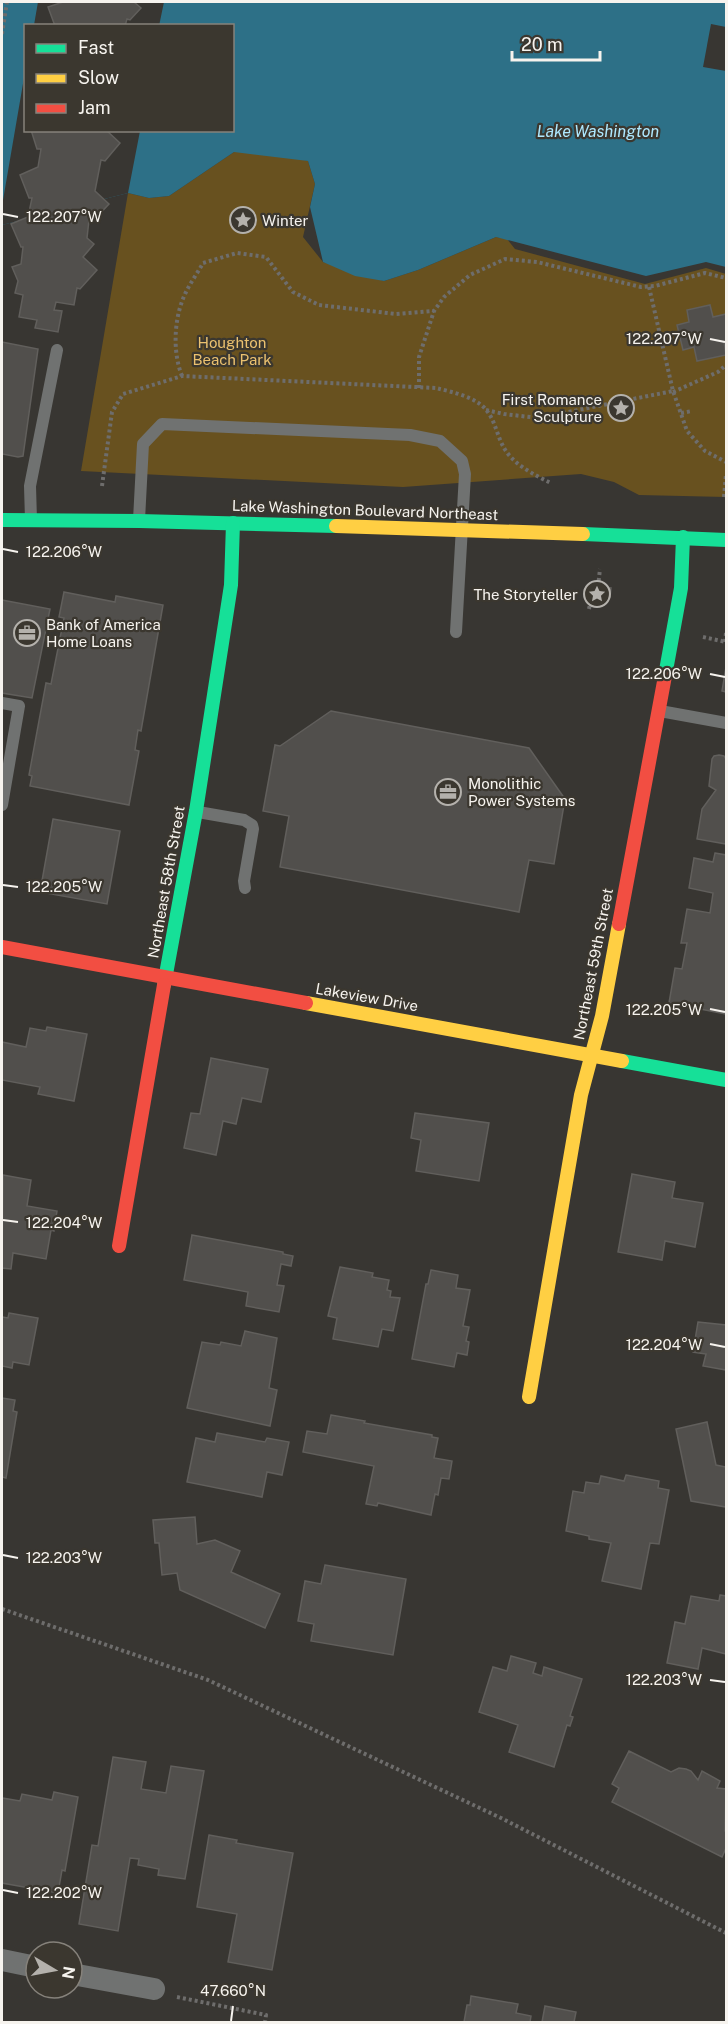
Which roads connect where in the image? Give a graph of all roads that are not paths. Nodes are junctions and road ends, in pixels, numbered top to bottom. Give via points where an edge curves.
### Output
1 (57, 350) dead end
2 (2, 520) edge
3 (139, 521) junction
4 (31, 522) junction
5 (233, 523) junction
6 (461, 529) junction
7 (683, 537) junction
8 (726, 540) edge
9 (456, 632) dead end
10 (2, 703) edge
11 (658, 711) junction
12 (726, 723) edge
13 (2, 805) edge
14 (196, 812) junction
15 (245, 888) dead end
16 (2, 946) edge
17 (166, 977) junction
18 (592, 1055) junction
19 (726, 1080) edge
20 (119, 1246) dead end
21 (529, 1397) dead end
22 (2, 1960) edge
23 (24, 1965) edge
24 (84, 1976) edge
25 (161, 1992) road end

1 - 4 lane via 30,486
2 - 4 street, Lake Washington Boulevard Northeast
3 - 4 street, Lake Washington Boulevard Northeast
3 - 5 street, Lake Washington Boulevard Northeast
3 - 6 lane via 143,444 162,424 175,424 410,435 440,441 462,461 465,474
5 - 6 street, Lake Washington Boulevard Northeast
5 - 14 street, Northeast 58th Street via 231,585
6 - 7 street, Lake Washington Boulevard Northeast
6 - 9 lane
7 - 8 street, Lake Washington Boulevard Northeast
7 - 11 street, Northeast 59th Street via 681,588
10 - 13 lane via 20,706
11 - 12 lane
11 - 18 street, Northeast 59th Street
14 - 15 lane via 244,820 252,825
14 - 17 street, Northeast 58th Street
16 - 17 street, Lakeview Drive
17 - 18 street, Lakeview Drive
17 - 20 street, Northeast 58th Street
18 - 19 street, Lakeview Drive
18 - 21 street, Northeast 59th Street via 581,1095
22 - 23 street
24 - 25 street

